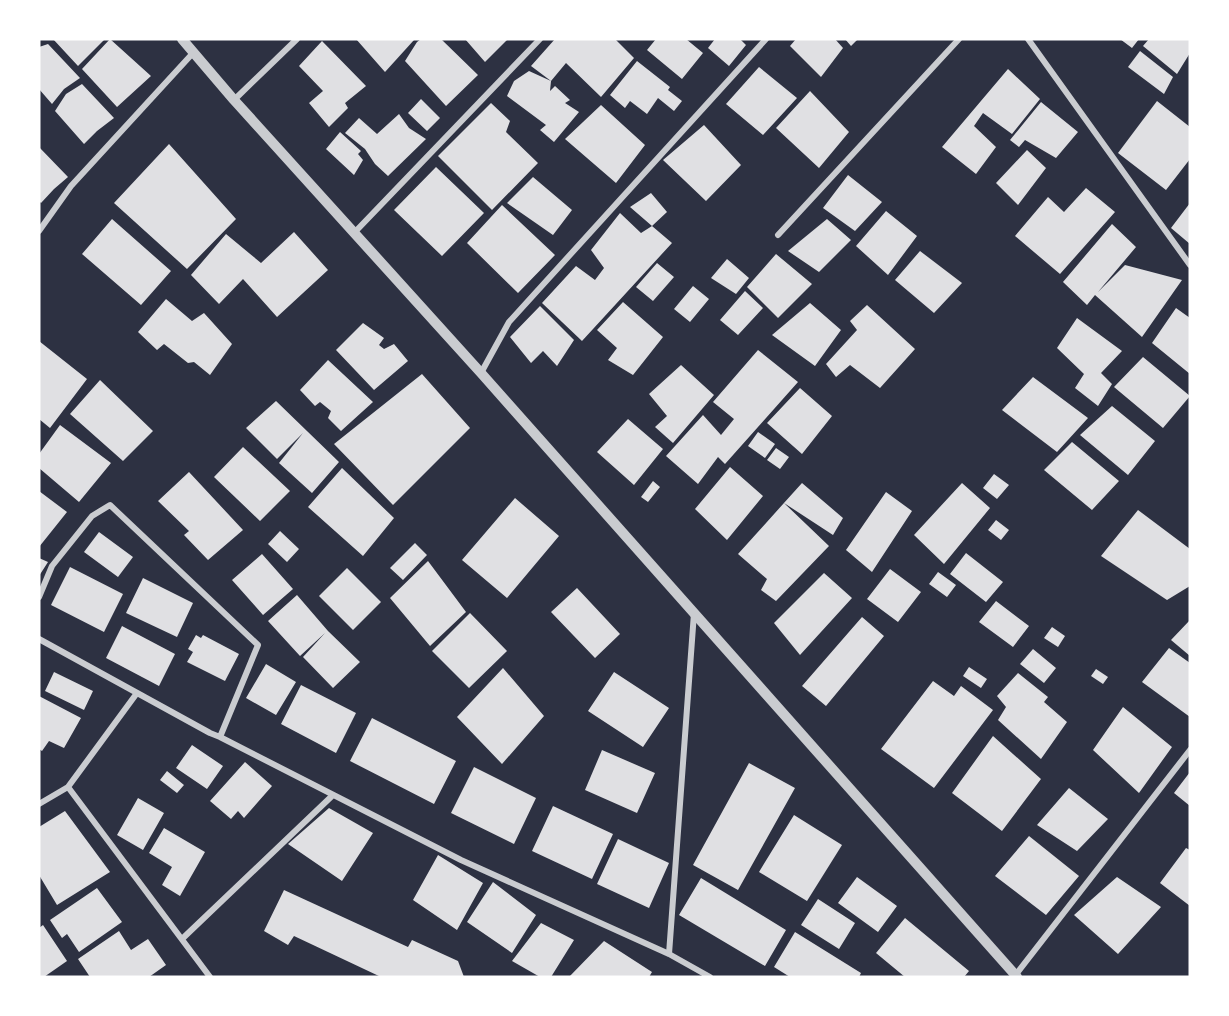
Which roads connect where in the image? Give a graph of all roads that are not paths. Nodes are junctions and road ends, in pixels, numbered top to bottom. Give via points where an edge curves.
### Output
1 (182, 39) edge
2 (297, 39) edge
3 (540, 39) edge
4 (766, 39) edge
5 (960, 39) edge
6 (1028, 39) edge
7 (194, 53) junction
8 (234, 100) junction
9 (39, 231) edge
10 (353, 233) junction
11 (778, 236) dead end
12 (1190, 265) edge
13 (481, 373) junction
14 (39, 597) edge
15 (694, 612) junction
16 (39, 639) edge
17 (137, 693) junction
18 (220, 737) junction
19 (1190, 750) edge
20 (68, 787) junction
21 (333, 795) junction
22 (39, 804) edge
23 (182, 939) junction
24 (669, 954) junction
25 (1015, 976) edge
26 (210, 977) edge
27 (710, 977) edge

1 - 7 street
2 - 8 street
3 - 10 street
4 - 13 street via 509,322
5 - 11 street
6 - 12 street
7 - 8 street
7 - 9 street via 71,186
8 - 10 street
10 - 13 street
13 - 15 street
14 - 18 street via 52,566 92,516 110,505 258,645
15 - 24 street
15 - 25 street
16 - 17 street
17 - 18 street
17 - 20 street
18 - 21 street
19 - 25 street
20 - 22 street
20 - 23 street
21 - 23 street
21 - 24 street via 461,861
23 - 26 street
24 - 27 street

